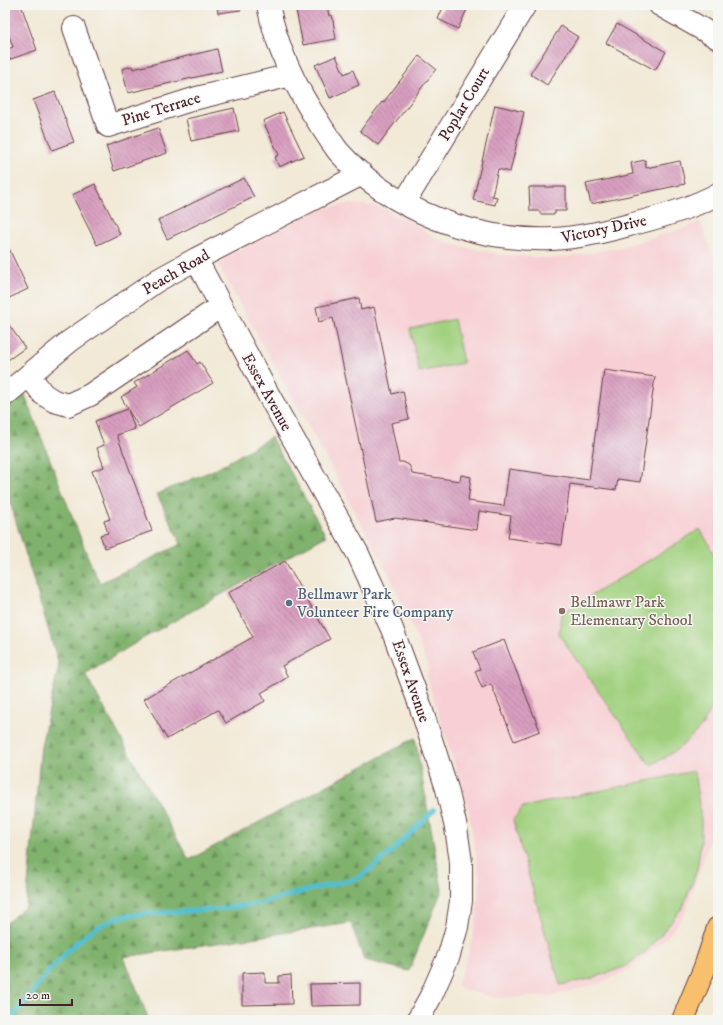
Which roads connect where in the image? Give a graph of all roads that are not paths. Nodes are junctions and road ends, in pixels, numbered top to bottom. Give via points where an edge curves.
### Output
1 (268, 5) edge
2 (525, 5) edge
3 (660, 5) edge
4 (74, 28) dead end
5 (718, 38) edge
6 (291, 75) junction
7 (362, 174) junction
8 (718, 194) edge
9 (404, 204) junction
10 (196, 259) junction
11 (221, 306) junction
12 (29, 375) junction
13 (5, 395) edge
14 (718, 928) edge
15 (418, 1020) edge
16 (682, 1020) edge

1 - 6 street, Victory Drive
2 - 9 street, Poplar Court
3 - 5 street
4 - 6 street, Pine Terrace via 108,126 197,98
6 - 7 street, Victory Drive via 326,135
7 - 9 street, Victory Drive
7 - 10 street, Peach Road
8 - 9 street, Victory Drive via 699,204 644,221 596,233 553,239 486,234 450,224
10 - 11 street, Essex Avenue
10 - 12 street, Peach Road via 158,280 70,341
11 - 12 street via 90,395 68,405 43,394
11 - 15 street, Essex Avenue via 361,561 392,629 447,789 461,862 461,901 449,955
12 - 13 street, Peach Road
14 - 16 highway via 708,960

